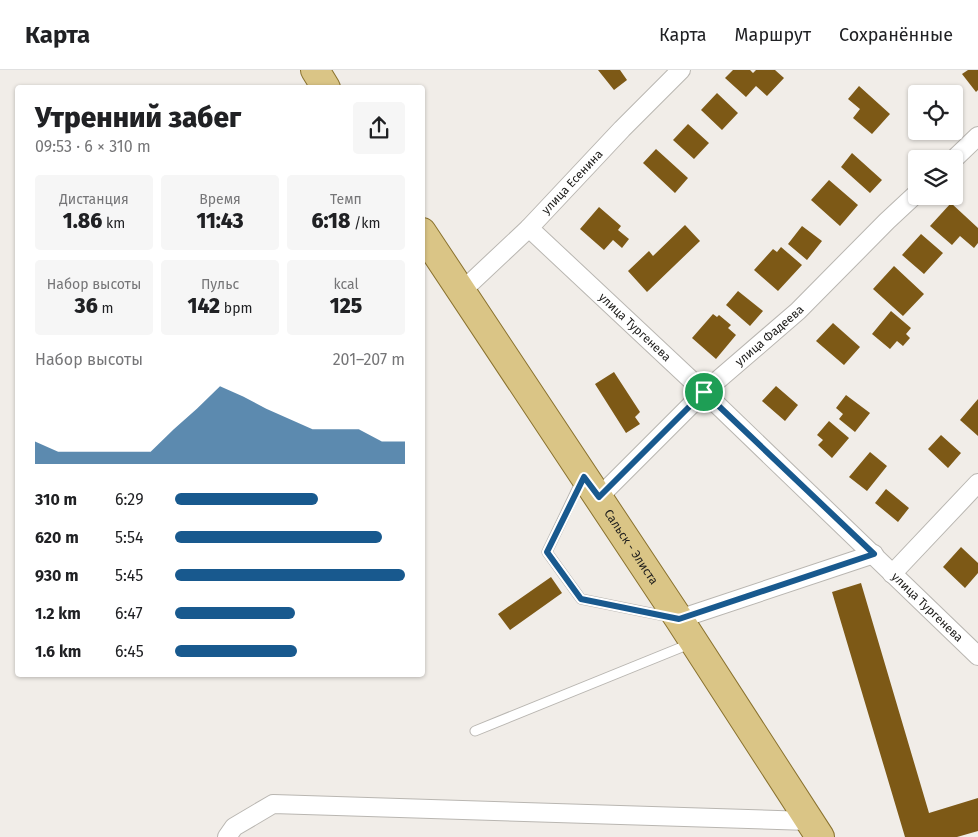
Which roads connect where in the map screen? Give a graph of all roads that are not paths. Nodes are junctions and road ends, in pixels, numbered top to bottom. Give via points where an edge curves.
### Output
1 (315, 70) edge
2 (681, 70) edge
3 (324, 85) edge
4 (978, 136) edge
5 (963, 150) edge
6 (908, 201) edge
7 (529, 228) junction
8 (425, 236) edge
9 (462, 291) junction
10 (704, 392) junction
11 (978, 482) edge
12 (591, 487) junction
13 (874, 554) junction
14 (892, 574) junction
15 (679, 619) junction
16 (694, 642) junction
17 (978, 656) edge
18 (475, 731) dead end
19 (814, 829) edge
20 (227, 837) edge

1 - 3 main road
2 - 7 street, улица Есенина
4 - 5 street
6 - 10 street, улица Фадеева via 798,311
7 - 9 street, улица Есенина
7 - 10 street, улица Тургенева
8 - 9 main road, Сальск - Элиста
9 - 12 main road, Сальск - Элиста
10 - 12 street, улица Фадеева
10 - 13 street, улица Тургенева
11 - 14 street
12 - 15 main road, Сальск - Элиста
12 - 15 lane via 547,552 581,599
13 - 14 street, улица Тургенева
13 - 15 street
14 - 17 street, улица Тургенева
15 - 16 main road, Сальск - Элиста
16 - 18 lane
16 - 19 main road, Сальск - Элиста
19 - 20 street via 273,804 234,827

